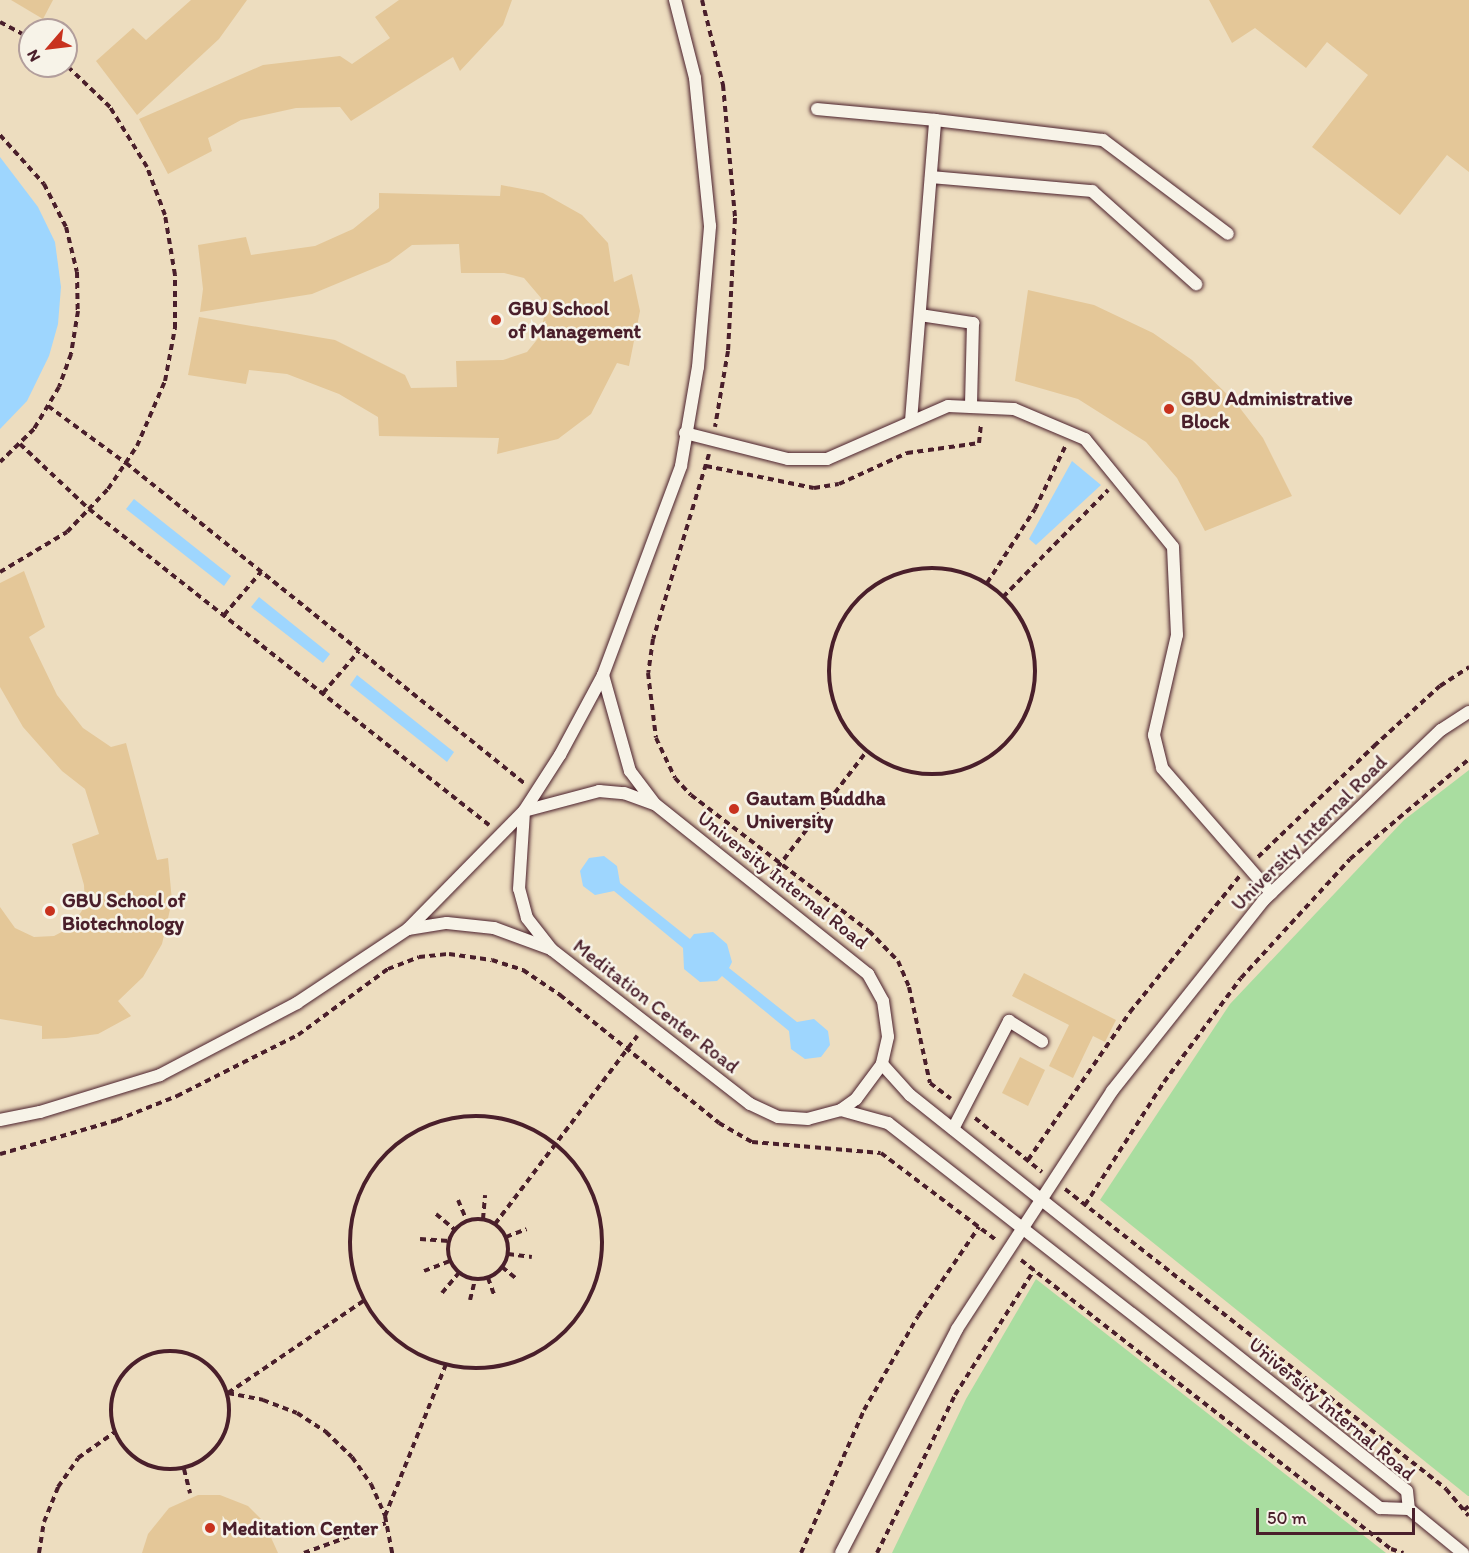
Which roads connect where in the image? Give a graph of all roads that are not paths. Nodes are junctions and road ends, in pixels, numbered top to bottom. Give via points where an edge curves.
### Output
1 (675, 0) edge
2 (817, 109) dead end
3 (935, 120) junction
4 (931, 177) junction
5 (1228, 234) dead end
6 (1196, 284) dead end
7 (920, 315) junction
8 (971, 407) junction
9 (912, 421) junction
10 (685, 433) junction
11 (603, 675) junction
12 (1469, 712) edge
13 (655, 804) junction
14 (524, 811) junction
15 (1272, 893) junction
16 (408, 929) junction
17 (552, 950) junction
18 (1042, 1042) dead end
19 (882, 1064) junction
20 (868, 1087) joint
21 (841, 1110) junction
22 (0, 1120) edge
23 (953, 1129) junction
24 (1041, 1200) junction
25 (1023, 1228) junction
26 (1409, 1509) junction
27 (841, 1553) edge
28 (1463, 1553) edge

1 - 10 lane via 695,78 710,226 698,367
2 - 3 lane
3 - 4 lane
3 - 5 lane via 1103,140
4 - 6 lane via 1092,191
4 - 7 lane
7 - 8 lane via 973,323
7 - 9 lane
8 - 9 lane via 948,406
8 - 15 lane via 1014,409 1085,439 1173,546 1177,635 1154,735 1162,768
9 - 10 lane via 827,459 789,459
10 - 11 lane via 681,466
11 - 13 lane, University Internal Road via 630,771
11 - 14 lane
12 - 15 lane, University Internal Road via 1441,730
13 - 14 lane, University Internal Road via 624,792 599,791
13 - 19 lane, University Internal Road via 868,974 884,1001 888,1021
14 - 16 lane
14 - 17 lane, Meditation Center Road via 519,889 527,918
15 - 24 lane, University Internal Road via 1112,1091
16 - 17 lane via 447,923 494,928
16 - 22 lane via 297,1003 160,1075
17 - 21 lane, Meditation Center Road via 750,1104 778,1117 808,1119
18 - 23 lane via 1008,1021
19 - 20 lane, University Internal Road
19 - 23 lane, University Internal Road via 910,1095
20 - 21 lane, Meditation Center Road
21 - 25 lane, University Internal Road via 888,1123
23 - 24 lane, University Internal Road
24 - 25 lane, University Internal Road
24 - 26 lane, University Internal Road via 1407,1491
25 - 26 lane, University Internal Road via 1380,1508
25 - 27 lane, University Internal Road via 957,1329
26 - 28 lane

